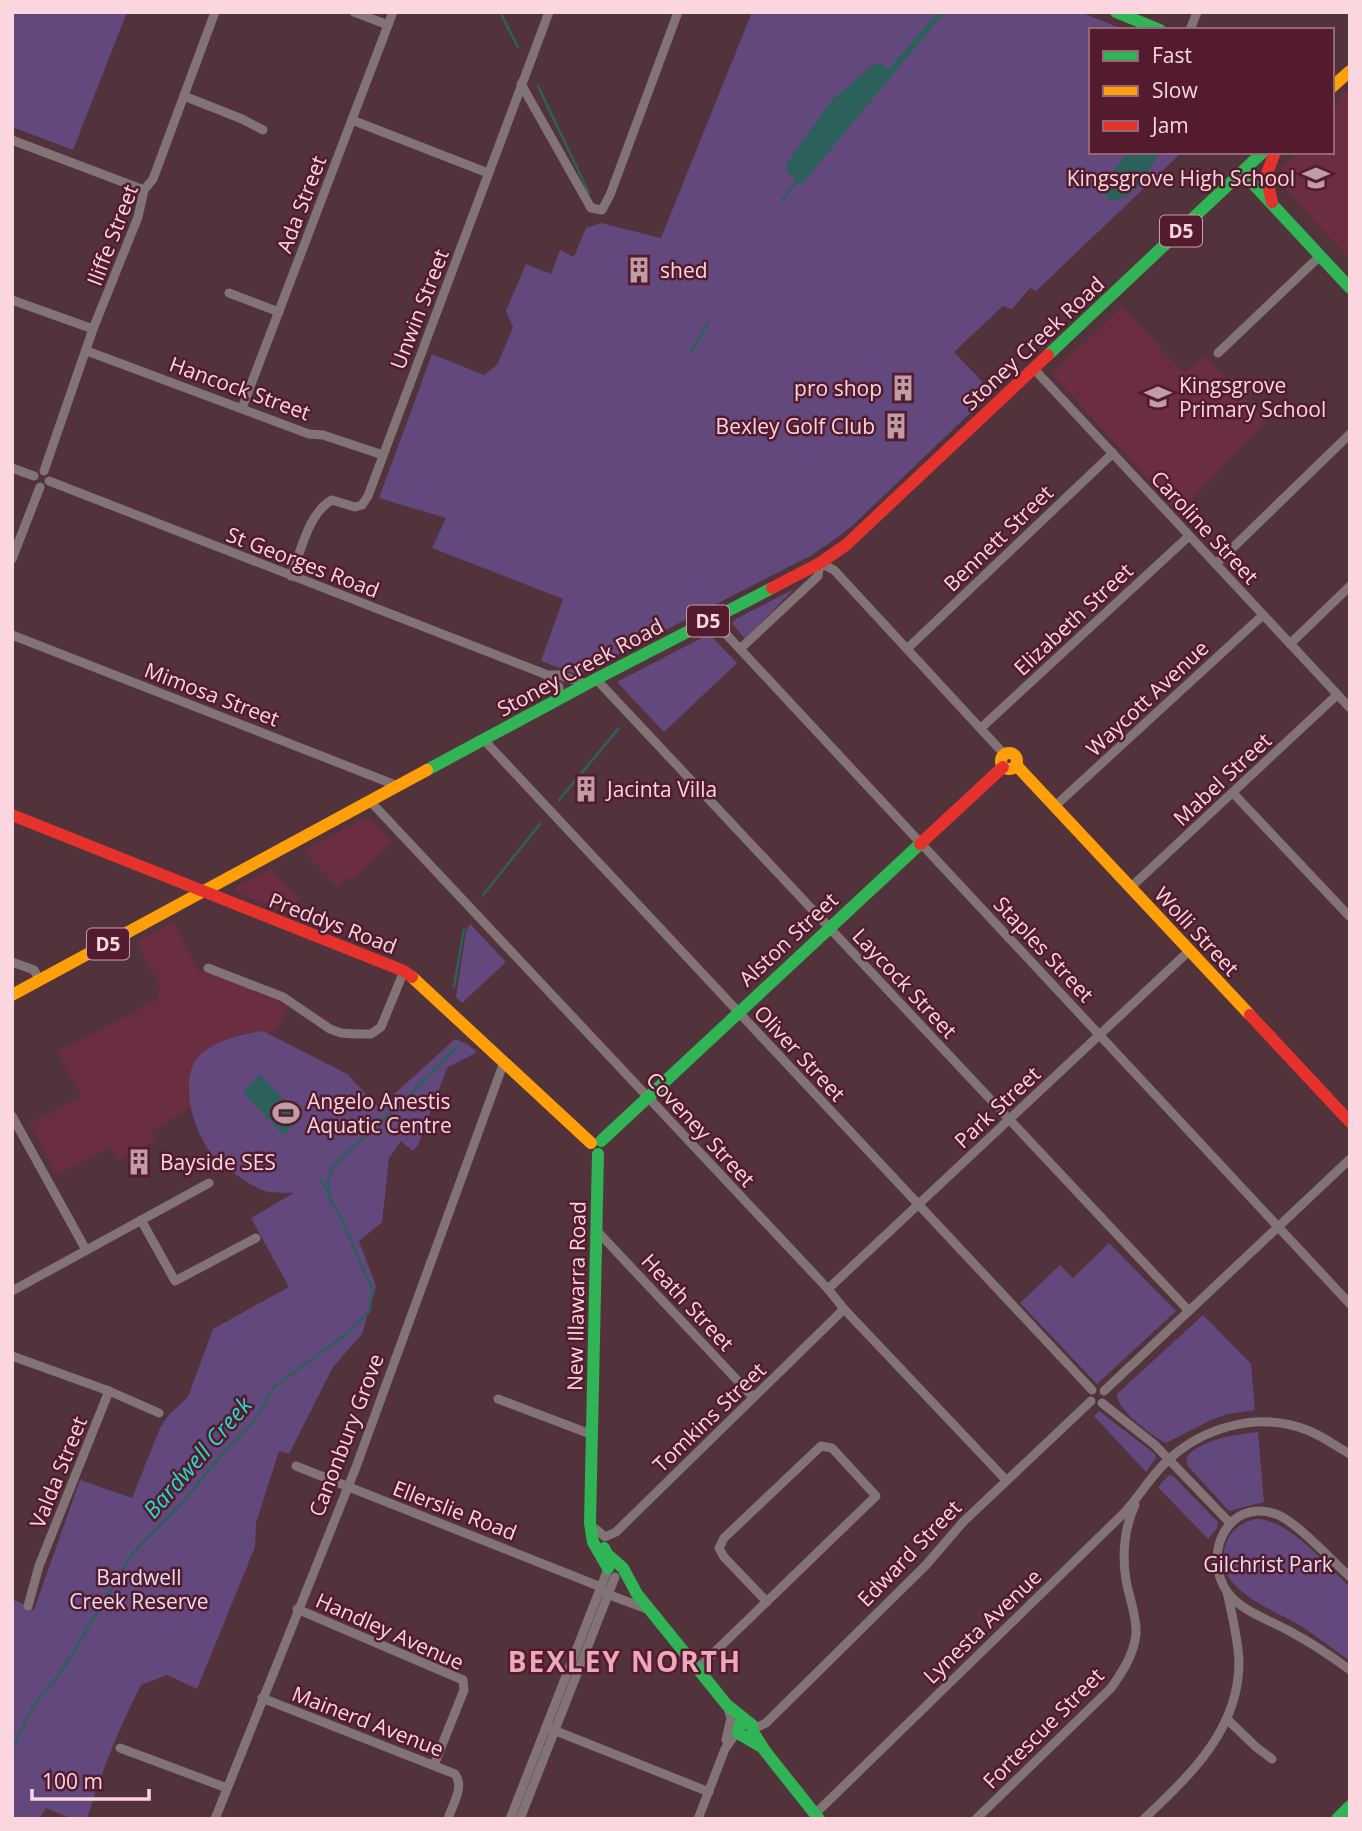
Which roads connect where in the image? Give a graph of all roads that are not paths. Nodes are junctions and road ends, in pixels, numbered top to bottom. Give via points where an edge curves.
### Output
1 (215, 12) edge
2 (354, 12) edge
3 (393, 12) edge
4 (549, 12) edge
5 (678, 12) edge
6 (1116, 12) edge
7 (388, 25) junction
8 (1155, 28) edge
9 (1350, 71) edge
10 (521, 84) junction
11 (1334, 85) edge
12 (184, 96) junction
13 (352, 120) junction
14 (263, 130) dead end
15 (12, 140) edge
16 (1261, 154) edge
17 (1274, 154) edge
18 (488, 173) junction
19 (1242, 173) junction
20 (144, 190) junction
21 (1273, 206) junction
22 (1320, 256) junction
23 (1350, 288) edge
24 (229, 293) dead end
25 (12, 300) edge
26 (279, 312) junction
27 (93, 329) junction
28 (87, 351) junction
29 (1219, 353) dead end
30 (1034, 369) junction
31 (242, 408) junction
32 (1350, 434) edge
33 (1113, 453) junction
34 (383, 456) junction
35 (12, 468) edge
36 (44, 471) junction
37 (34, 476) junction
38 (45, 484) junction
39 (1189, 536) junction
40 (12, 559) edge
41 (820, 563) junction
42 (1216, 564) junction
43 (291, 576) junction
44 (1350, 586) edge
45 (1263, 615) junction
46 (712, 619) junction
47 (12, 635) edge
48 (1290, 644) junction
49 (908, 648) junction
50 (740, 649) junction
51 (545, 674) junction
52 (591, 682) junction
53 (1337, 695) junction
54 (554, 702) junction
55 (1350, 708) edge
56 (981, 727) junction
57 (484, 740) junction
58 (1008, 762) junction
59 (398, 786) junction
60 (1233, 793) junction
61 (370, 801) junction
62 (1054, 807) junction
63 (12, 816) edge
64 (920, 842) junction
65 (1130, 888) junction
66 (204, 892) junction
67 (1350, 917) edge
68 (829, 928) junction
69 (1189, 951) junction
70 (12, 961) edge
71 (208, 968) dead end
72 (404, 971) junction
73 (40, 981) junction
74 (12, 995) edge
75 (738, 1012) junction
76 (1099, 1035) junction
77 (504, 1062) junction
78 (647, 1098) junction
79 (12, 1116) edge
80 (1009, 1119) junction
81 (1350, 1122) edge
82 (596, 1146) junction
83 (1350, 1159) edge
84 (209, 1183) dead end
85 (918, 1205) junction
86 (141, 1220) junction
87 (1278, 1227) junction
88 (597, 1231) junction
89 (256, 1238) dead end
90 (86, 1250) junction
91 (828, 1289) junction
92 (12, 1291) edge
93 (1350, 1304) edge
94 (844, 1309) junction
95 (1189, 1311) junction
96 (12, 1356) edge
97 (1092, 1390) junction
98 (109, 1391) junction
99 (1104, 1391) junction
100 (753, 1397) junction
101 (498, 1399) dead end
102 (1091, 1401) junction
103 (1102, 1403) junction
104 (159, 1413) dead end
105 (593, 1436) junction
106 (1350, 1454) edge
107 (1169, 1459) junction
108 (296, 1466) dead end
109 (1006, 1480) junction
110 (347, 1488) junction
111 (1140, 1494) junction
112 (1230, 1523) junction
113 (596, 1529) junction
114 (614, 1571) junction
115 (1350, 1577) edge
116 (604, 1591) junction
117 (1227, 1592) junction
118 (767, 1602) junction
119 (27, 1606) dead end
120 (297, 1609) junction
121 (653, 1614) junction
122 (698, 1668) junction
123 (1350, 1670) edge
124 (262, 1698) junction
125 (727, 1705) junction
126 (1227, 1719) junction
127 (766, 1723) junction
128 (550, 1729) junction
129 (745, 1730) junction
130 (725, 1744) junction
131 (120, 1748) dead end
132 (765, 1751) junction
133 (1272, 1759) dead end
134 (433, 1765) junction
135 (227, 1788) junction
136 (709, 1791) junction
137 (1350, 1806) edge
138 (817, 1816) edge
139 (215, 1819) edge
140 (449, 1819) edge
141 (510, 1819) edge
142 (520, 1819) edge
143 (698, 1819) edge
144 (976, 1819) edge
145 (1144, 1819) edge
146 (1337, 1819) edge

1 - 12 street, Iliffe Street
2 - 7 street
3 - 7 street, Ada Street
4 - 10 street, Unwin Street
5 - 10 street via 602,210 591,208
6 - 8 main road
7 - 13 street, Ada Street
9 - 11 main road
10 - 18 street, Unwin Street
12 - 14 street
12 - 20 street, Iliffe Street via 153,179
13 - 18 street
13 - 26 street, Ada Street
15 - 20 street
16 - 19 main road, Stoney Creek Road / D5
17 - 21 main road via 1264,175
18 - 34 street, Unwin Street
19 - 21 main road
19 - 30 main road, Stoney Creek Road / D5
20 - 27 street, Iliffe Street via 138,217
21 - 22 main road
22 - 23 main road
22 - 29 street
24 - 26 street
25 - 27 street
26 - 31 street, Ada Street
27 - 28 street, Iliffe Street
28 - 31 street, Hancock Street
28 - 36 street, Iliffe Street
30 - 33 street, Caroline Street
30 - 41 main road, Stoney Creek Road / D5 via 869,525
31 - 34 street, Hancock Street
32 - 42 street
33 - 39 street, Caroline Street
33 - 49 street, Bennett Street
34 - 43 street, Unwin Street via 362,505 332,500 323,505
35 - 37 street
36 - 37 street
36 - 38 street via 49,476
37 - 38 street via 34,483
38 - 40 street
38 - 43 street, St Georges Road
39 - 42 street, Caroline Street
39 - 56 street, Elizabeth Street
41 - 46 main road, Stoney Creek Road / D5
41 - 49 street, Wolli Street via 834,570
41 - 50 street via 818,576
42 - 45 street, Caroline Street
43 - 51 street, St Georges Road
44 - 48 street
45 - 48 street, Caroline Street
45 - 62 street, Waycott Avenue
46 - 50 street, Staples Street
46 - 52 main road, Stoney Creek Road / D5
47 - 59 street, Mimosa Street
48 - 53 street, Caroline Street
49 - 56 street, Wolli Street
50 - 64 street, Staples Street
51 - 52 street, St Georges Road
51 - 54 street via 559,687
52 - 54 main road, Stoney Creek Road / D5
52 - 68 street, Laycock Street
53 - 55 street, Caroline Street
53 - 60 street, Mabel Street
54 - 57 main road, Stoney Creek Road / D5
56 - 58 street, Wolli Street
57 - 59 main road, Stoney Creek Road / D5
57 - 75 street, Oliver Street
58 - 62 main road, Wolli Street
58 - 64 main road, Alston Street
59 - 61 main road, Stoney Creek Road / D5
60 - 65 street, Mabel Street
60 - 67 street
61 - 66 main road, Stoney Creek Road / D5
61 - 78 street, Coveney Street
62 - 65 main road, Wolli Street
63 - 66 main road, Preddys Road
64 - 68 main road, Alston Street
64 - 76 street, Staples Street
65 - 69 main road, Wolli Street
66 - 72 main road, Preddys Road
66 - 73 main road, Stoney Creek Road / D5
68 - 75 main road, Alston Street
68 - 80 street, Laycock Street
69 - 76 street, Park Street
69 - 81 main road, Wolli Street
70 - 73 street via 34,970
71 - 72 street via 283,997 330,1030 357,1034 371,1034 381,1027
72 - 77 main road, Preddys Road
73 - 74 main road, Stoney Creek Road / D5
75 - 78 main road, Alston Street
75 - 85 street, Oliver Street
76 - 80 street, Park Street
76 - 87 street, Staples Street
77 - 82 main road, Preddys Road
77 - 110 street, Canonbury Grove
78 - 82 main road, Alston Street
78 - 91 street, Coveney Street
79 - 90 street
80 - 85 street, Park Street
80 - 95 street, Laycock Street
82 - 88 main road, New Illawarra Road
83 - 87 street
84 - 86 street
85 - 91 street, Park Street
85 - 97 street, Oliver Street
86 - 89 street via 174,1281
86 - 90 street
87 - 93 street, Staples Street
87 - 95 street
88 - 100 street, Heath Street
88 - 105 main road, New Illawarra Road
90 - 92 street
91 - 94 street, Coveney Street
94 - 100 street, Tomkins Street
94 - 109 street, Coveney Street
95 - 99 street
96 - 98 street
97 - 99 street
97 - 102 street
98 - 104 street
98 - 119 street, Valda Street
99 - 103 street
100 - 113 street, Tomkins Street via 616,1532 606,1537
101 - 105 street
102 - 103 street
102 - 109 street, Edward Street
103 - 107 street
105 - 113 main road, New Illawarra Road
105 - 114 main road, New Illawarra Road via 590,1530 597,1549
106 - 107 street, Lynesta Avenue via 1289,1424 1256,1423 1205,1434
107 - 111 street, Lynesta Avenue
107 - 112 street
108 - 110 street, Ellerslie Road
109 - 127 street, Edward Street
110 - 116 street, Ellerslie Road
110 - 120 street, Canonbury Grove
111 - 138 street, Lynesta Avenue
111 - 144 street, Fortescue Street via 1128,1523 1125,1551 1136,1623 1128,1662 1111,1688
112 - 115 street via 1251,1513 1276,1514
112 - 117 street via 1217,1550
113 - 114 main road, New Illawarra Road
114 - 116 street
114 - 121 main road, New Illawarra Road
116 - 121 street, Ellerslie Road
116 - 128 street
117 - 123 street
117 - 126 street via 1239,1658
118 - 118 street via 876,1496 832,1448 821,1446 724,1538 719,1548
118 - 122 street
120 - 124 street, Canonbury Grove
120 - 134 street, Handley Avenue via 463,1680 464,1690
121 - 122 main road, New Illawarra Road
122 - 125 main road, New Illawarra Road
124 - 134 street, Mainerd Avenue
124 - 135 street, Canonbury Grove
125 - 129 main road, New Illawarra Road
125 - 130 street via 731,1718
126 - 133 street
126 - 145 street via 1202,1761
127 - 129 street, Edward Street
127 - 132 street via 761,1736
128 - 136 street
128 - 141 street
128 - 142 street
129 - 130 street
129 - 132 main road, New Illawarra Road
130 - 136 street
131 - 135 street
132 - 138 main road, New Illawarra Road
134 - 140 street, Mainerd Avenue via 459,1780
135 - 139 street, Canonbury Grove
136 - 143 street
137 - 146 main road

